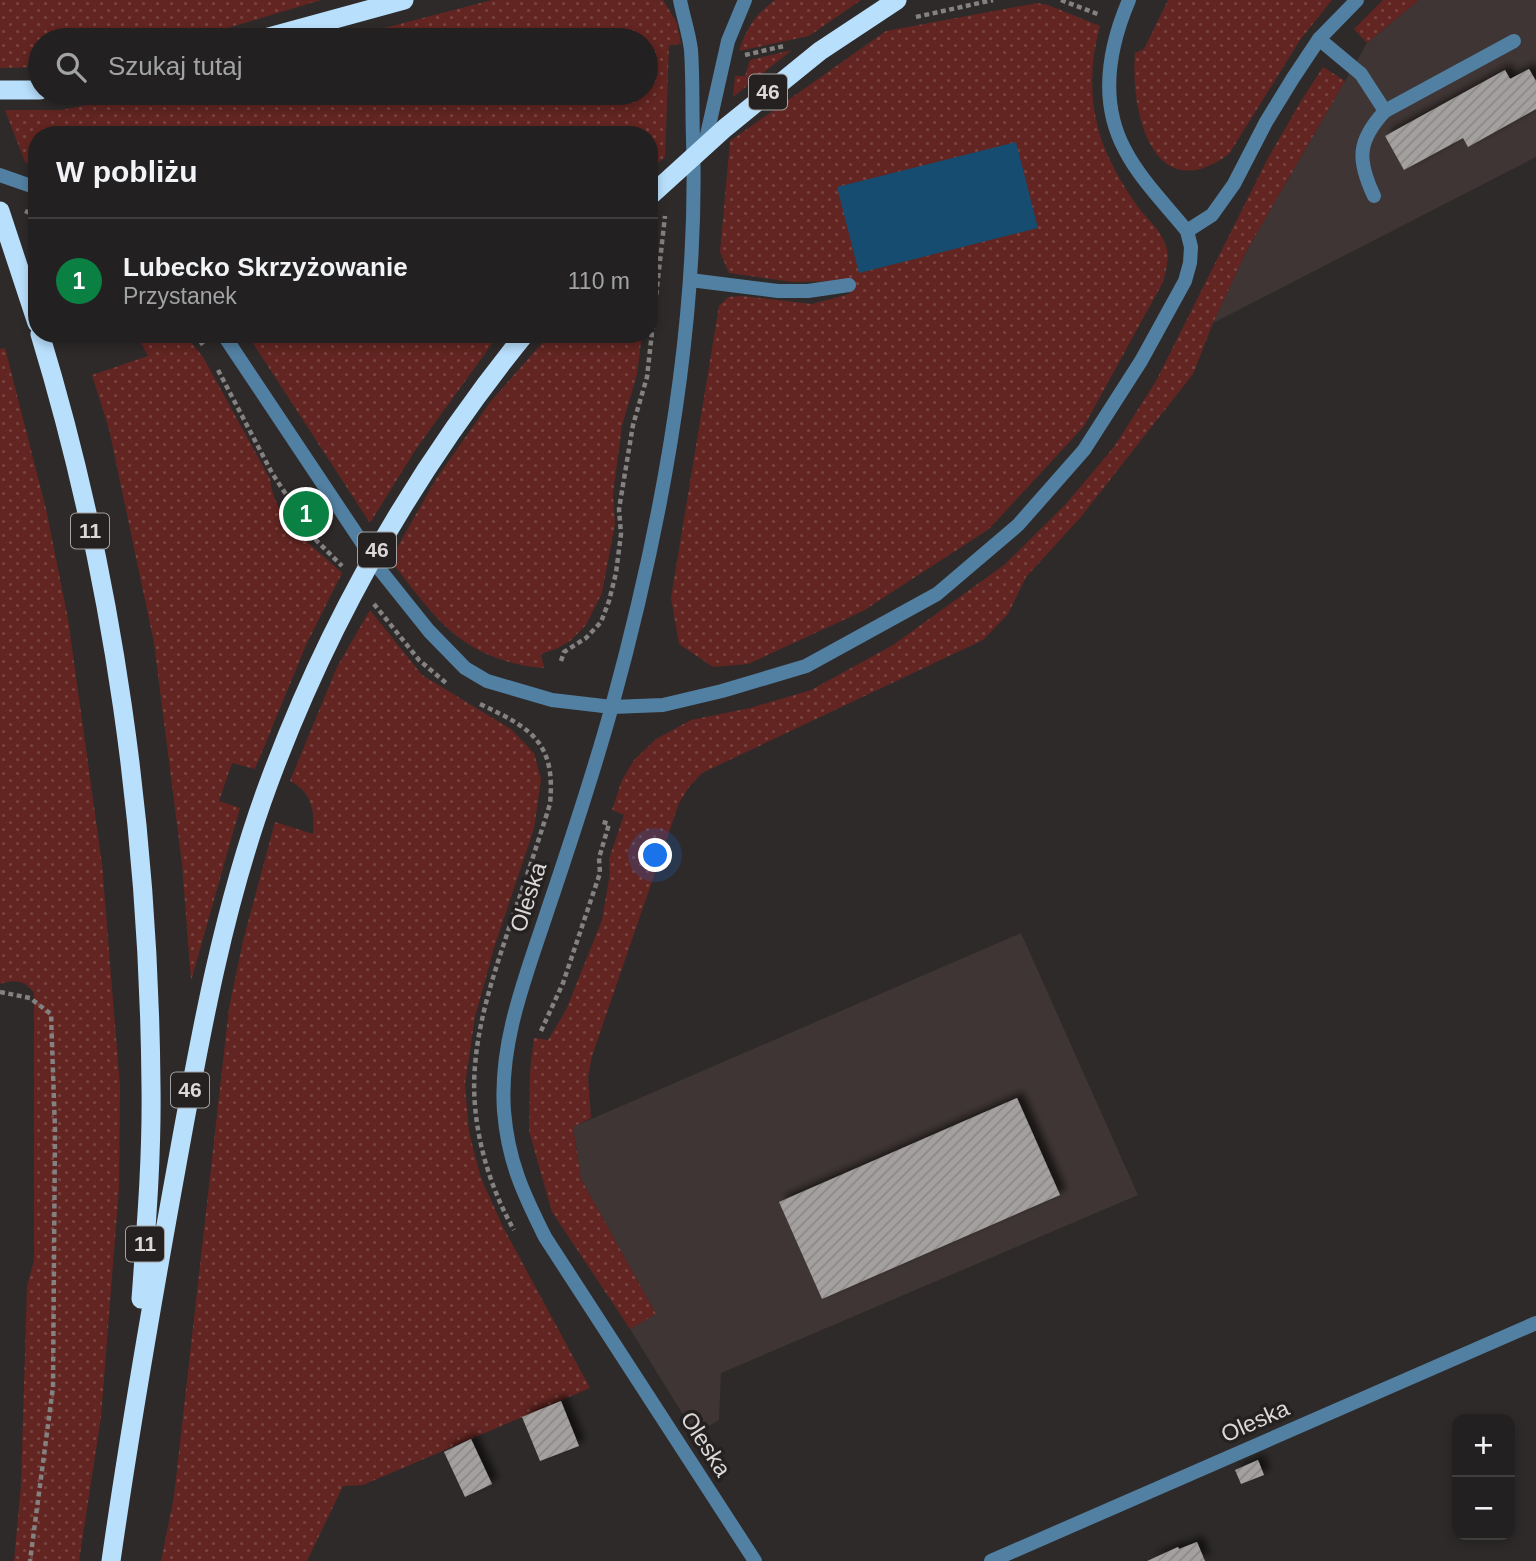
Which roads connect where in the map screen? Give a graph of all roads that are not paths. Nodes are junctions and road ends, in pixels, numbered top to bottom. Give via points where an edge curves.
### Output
1 (404, 0) edge
2 (680, 0) edge
3 (745, 0) edge
4 (897, 0) edge
5 (1129, 0) edge
6 (1357, 0) edge
7 (302, 28) edge
8 (1320, 39) junction
9 (1514, 41) dead end
10 (0, 90) edge
11 (28, 90) edge
12 (1385, 111) junction
13 (0, 175) edge
14 (28, 185) edge
15 (695, 187) junction
16 (1374, 196) dead end
17 (658, 201) edge
18 (0, 211) edge
19 (1187, 231) junction
20 (690, 280) junction
21 (849, 285) dead end
22 (28, 296) edge
23 (42, 343) edge
24 (229, 343) edge
25 (518, 343) edge
26 (612, 707) junction
27 (1536, 1323) edge
28 (135, 1398) junction
29 (111, 1561) edge
30 (755, 1561) edge
31 (991, 1561) edge

1 - 7 highway
2 - 15 street via 690,47
3 - 15 street via 728,41
4 - 17 highway, 46 via 820,51 726,128
5 - 19 street via 1108,67 1111,110 1124,150
6 - 8 street
8 - 12 street via 1360,74
8 - 19 street via 1266,122 1234,184 1212,215
9 - 12 street
10 - 11 highway
12 - 16 street via 1363,144 1364,174
13 - 14 street
15 - 20 street, Oleska
18 - 22 highway
19 - 26 street via 1191,256 1185,281 1084,450 1018,525 937,594 806,666 663,705
20 - 21 street via 778,291
20 - 26 street, Oleska via 666,472
23 - 28 highway, 11 via 101,581 139,842 151,1090
24 - 26 street via 381,571 447,652 487,681 532,696
25 - 28 highway, 46 via 415,484 364,572 267,786 230,907 198,1051
26 - 30 street, Oleska via 513,1015 504,1075 508,1145 518,1183 545,1237
27 - 31 street, Oleska
28 - 29 highway, 11

